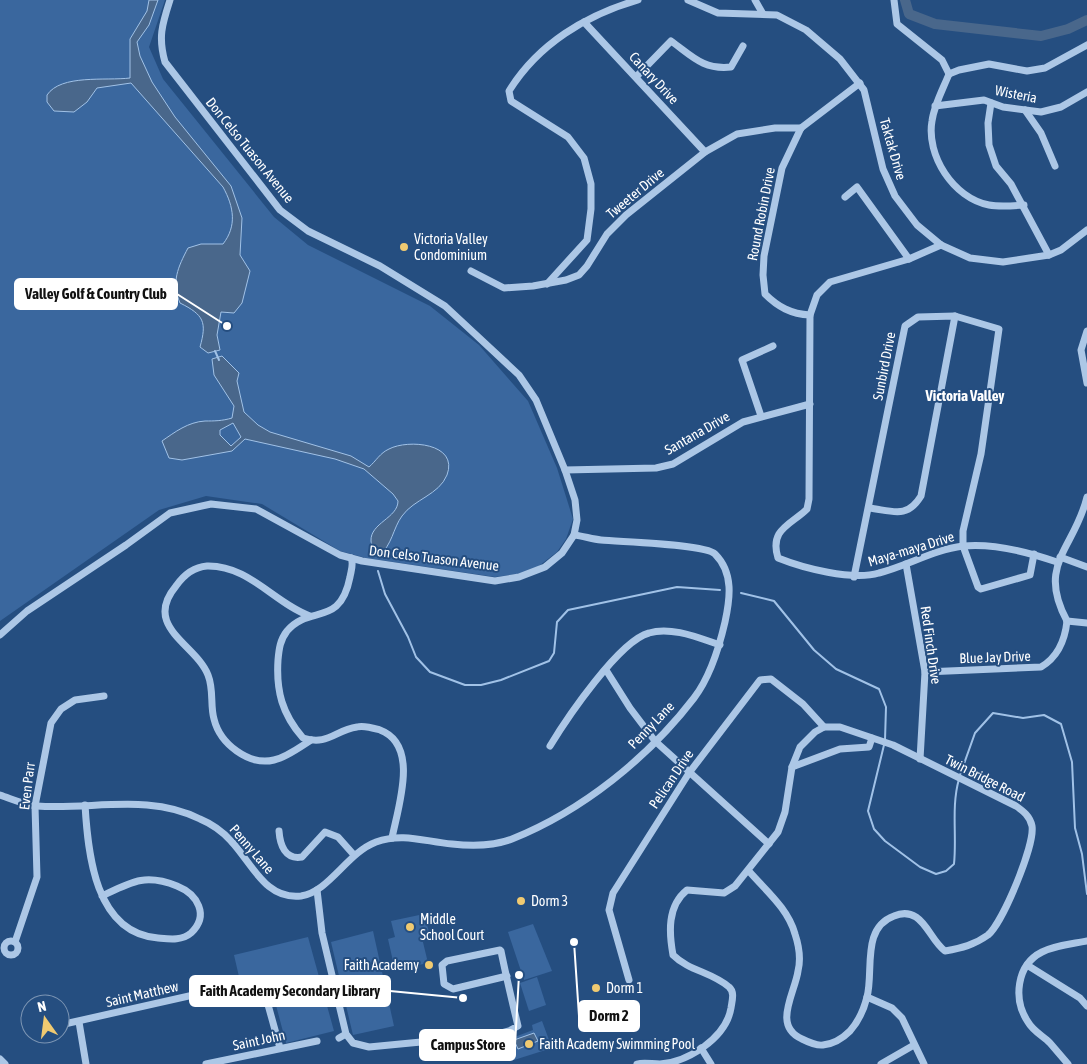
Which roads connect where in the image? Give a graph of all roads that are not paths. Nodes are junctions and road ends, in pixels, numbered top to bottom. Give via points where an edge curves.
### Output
1 (170, 0) edge
2 (638, 0) edge
3 (688, 0) edge
4 (755, 0) edge
5 (894, 0) edge
6 (763, 14) junction
7 (584, 22) junction
8 (1087, 45) edge
9 (742, 46) dead end
10 (949, 74) junction
11 (636, 77) junction
12 (860, 83) junction
13 (1087, 92) edge
14 (991, 103) junction
15 (936, 106) junction
16 (1025, 110) junction
17 (778, 128) junction
18 (801, 128) junction
19 (794, 141) junction
20 (705, 152) junction
21 (1055, 166) dead end
22 (845, 197) dead end
23 (1024, 205) junction
24 (1087, 230) edge
25 (942, 245) junction
26 (1049, 255) junction
27 (909, 259) junction
28 (471, 271) dead end
29 (547, 284) junction
30 (810, 315) junction
31 (955, 316) junction
32 (1087, 331) edge
33 (773, 346) dead end
34 (1087, 383) edge
35 (810, 404) junction
36 (761, 416) junction
37 (565, 470) junction
38 (1087, 499) edge
39 (869, 508) junction
40 (574, 534) junction
41 (963, 546) junction
42 (1034, 554) junction
43 (351, 558) junction
44 (1058, 560) junction
45 (906, 564) junction
46 (1087, 567) edge
47 (854, 577) junction
48 (310, 616) junction
49 (1067, 621) junction
50 (1087, 623) edge
51 (0, 635) edge
52 (720, 645) junction
53 (606, 670) junction
54 (925, 672) junction
55 (104, 696) dead end
56 (824, 727) junction
57 (873, 738) junction
58 (311, 740) junction
59 (655, 741) junction
60 (550, 746) dead end
61 (920, 760) junction
62 (792, 767) junction
63 (689, 773) junction
64 (0, 795) edge
65 (84, 805) junction
66 (35, 806) junction
67 (279, 831) dead end
68 (392, 838) junction
69 (769, 844) junction
70 (354, 855) junction
71 (748, 870) junction
72 (318, 890) junction
73 (102, 896) junction
74 (1087, 941) edge
75 (15, 942) dead end
76 (1027, 965) junction
77 (506, 976) junction
78 (628, 980) dead end
79 (867, 997) junction
80 (1087, 1006) edge
81 (79, 1022) junction
82 (70, 1023) edge
83 (317, 1041) dead end
84 (914, 1045) junction
85 (280, 1048) junction
86 (701, 1048) junction
87 (0, 1059) edge
88 (5, 1064) edge
89 (86, 1064) edge
90 (206, 1064) edge
91 (637, 1064) edge
92 (711, 1064) edge
93 (880, 1064) edge
94 (924, 1064) edge
95 (1068, 1064) edge

1 - 37 street, Don Celso Tuason Avenue via 160,31 165,62 280,210 308,231 419,289 464,322 519,375 530,391
2 - 7 street
3 - 6 street, Taktak Drive via 718,13
4 - 6 street
5 - 10 street via 897,24 942,60
6 - 12 street, Taktak Drive via 777,16 806,30 840,59
7 - 11 street, Canary Drive
7 - 29 street via 540,52 509,91 511,101 568,137 584,158 591,184 587,240
8 - 10 street via 1046,68 1027,71 989,64
9 - 11 street via 731,68 718,69 706,66 671,41
10 - 15 street
11 - 20 street, Canary Drive
12 - 18 street, Round Robin Drive
12 - 25 street, Taktak Drive via 883,169 895,196 917,225
13 - 16 street, Wisteria via 1061,107 1041,112
14 - 15 street, Wisteria via 984,100
14 - 16 street, Wisteria
14 - 23 street via 989,145 996,166
15 - 23 street via 931,122 936,157 948,180 987,204
16 - 21 street via 1041,133
17 - 18 street, Tweeter Drive
17 - 19 street
17 - 20 street, Tweeter Drive via 737,134
18 - 19 street, Round Robin Drive
19 - 30 street, Round Robin Drive via 782,168 763,275 765,294 776,305 796,314
20 - 29 street, Tweeter Drive via 607,234 579,275
22 - 27 street via 857,187
23 - 26 street
24 - 26 street, Taktak Drive
25 - 26 street, Taktak Drive via 970,258 1003,262
25 - 27 street
27 - 30 street via 830,282 817,295
28 - 29 street, Tweeter Drive via 504,288
30 - 35 street, Maya-maya Drive
31 - 39 street, Sunbird Drive via 918,317 905,326
31 - 39 street via 920,496 913,509 905,512
31 - 41 street, Sunbird Drive via 999,329 981,454
32 - 34 street via 1081,350
33 - 36 street via 742,360
35 - 36 street, Santana Drive
35 - 47 street, Maya-maya Drive via 808,509 784,526 775,548 778,558
36 - 37 street, Santana Drive via 725,431 673,464 656,468
37 - 40 street, Don Celso Tuason Avenue via 575,500 577,520
38 - 44 street via 1080,522
39 - 47 street, Sunbird Drive
40 - 43 street, Don Celso Tuason Avenue via 562,553 545,567 519,577 494,581
40 - 52 street, Penny Lane via 598,540 696,547 713,552 723,564 730,590
41 - 42 street, Maya-maya Drive
41 - 42 street via 981,589 1030,575
41 - 45 street, Maya-maya Drive
42 - 44 street, Maya-maya Drive
43 - 48 street via 353,564 344,596 328,613
43 - 51 street, Don Celso Tuason Avenue via 256,509 212,504 170,513 27,612
44 - 46 street, Maya-maya Drive
44 - 49 street via 1055,586 1059,606
45 - 47 street, Maya-maya Drive via 878,574
45 - 54 street, Red Finch Drive
48 - 58 street via 295,624 282,640 278,680 284,712 303,738
48 - 58 street via 295,610 235,570 206,566 195,569 178,582 167,601 166,611 172,632 207,672 218,731 236,750 259,761 274,760
49 - 50 street
49 - 54 street, Blue Jay Drive via 1062,645 1051,662 1041,667
52 - 53 street via 670,632 650,632 631,641 613,658
52 - 59 street, Penny Lane via 695,697
53 - 59 street
53 - 60 street
54 - 61 street, Red Finch Drive
55 - 66 street, Even Parr via 75,700 55,715 47,733
56 - 57 street, Twin Bridge Road via 840,727
56 - 62 street via 800,747
56 - 63 street, Pelican Drive via 772,679 760,680
57 - 61 street, Twin Bridge Road via 894,745
57 - 62 street via 865,749 844,748
58 - 68 street via 331,738 357,727 371,727 392,736 400,747 404,765 401,801
59 - 63 street
59 - 68 street, Penny Lane via 606,785 548,822 511,840 451,844 422,838
61 - 79 street, Twin Bridge Road via 1024,811 1032,824 1031,837 1010,903 989,933 973,945 945,951 916,917 903,913 887,919 876,931 871,946
62 - 69 street via 785,812 778,832
63 - 69 street
63 - 78 street, Pelican Drive via 612,893 609,910
64 - 66 street, Penny Lane
65 - 66 street, Penny Lane
65 - 72 street, Penny Lane via 143,803 173,808 200,818 219,830 264,884 274,891 300,896
65 - 73 street via 92,866
66 - 75 street, Even Parr via 37,877
67 - 70 street, Penny Lane via 284,851 294,857 302,857 325,832 338,837
68 - 70 street, Penny Lane via 376,842
69 - 71 street
70 - 72 street, Penny Lane
71 - 79 street, Twin Bridge Road via 782,908 795,932 799,971 786,1012 788,1025 795,1036 822,1045 832,1043 857,1023
71 - 86 street via 735,886 724,893 687,890 680,896 671,916 673,955 689,968 730,988 733,996 730,1015 716,1035
72 - 77 street via 322,933 343,1036 353,1043 369,1047 509,1031 518,1026
73 - 73 street via 138,880 148,878 167,882 190,891 199,906 200,921 190,934 177,939 155,938 131,930 114,915
74 - 76 street via 1040,953
76 - 80 street via 1080,998
76 - 95 street via 1018,996 1020,1010 1029,1024
77 - 77 street via 498,949 442,964 444,984 453,989
79 - 84 street via 892,1008 902,1018
81 - 82 street, Saint Matthew
81 - 85 street, Saint Matthew via 260,980
81 - 89 street
83 - 85 street, Saint John
84 - 93 street
84 - 94 street
85 - 90 street, Saint John
86 - 91 street via 681,1059 660,1064
86 - 92 street
87 - 88 street

